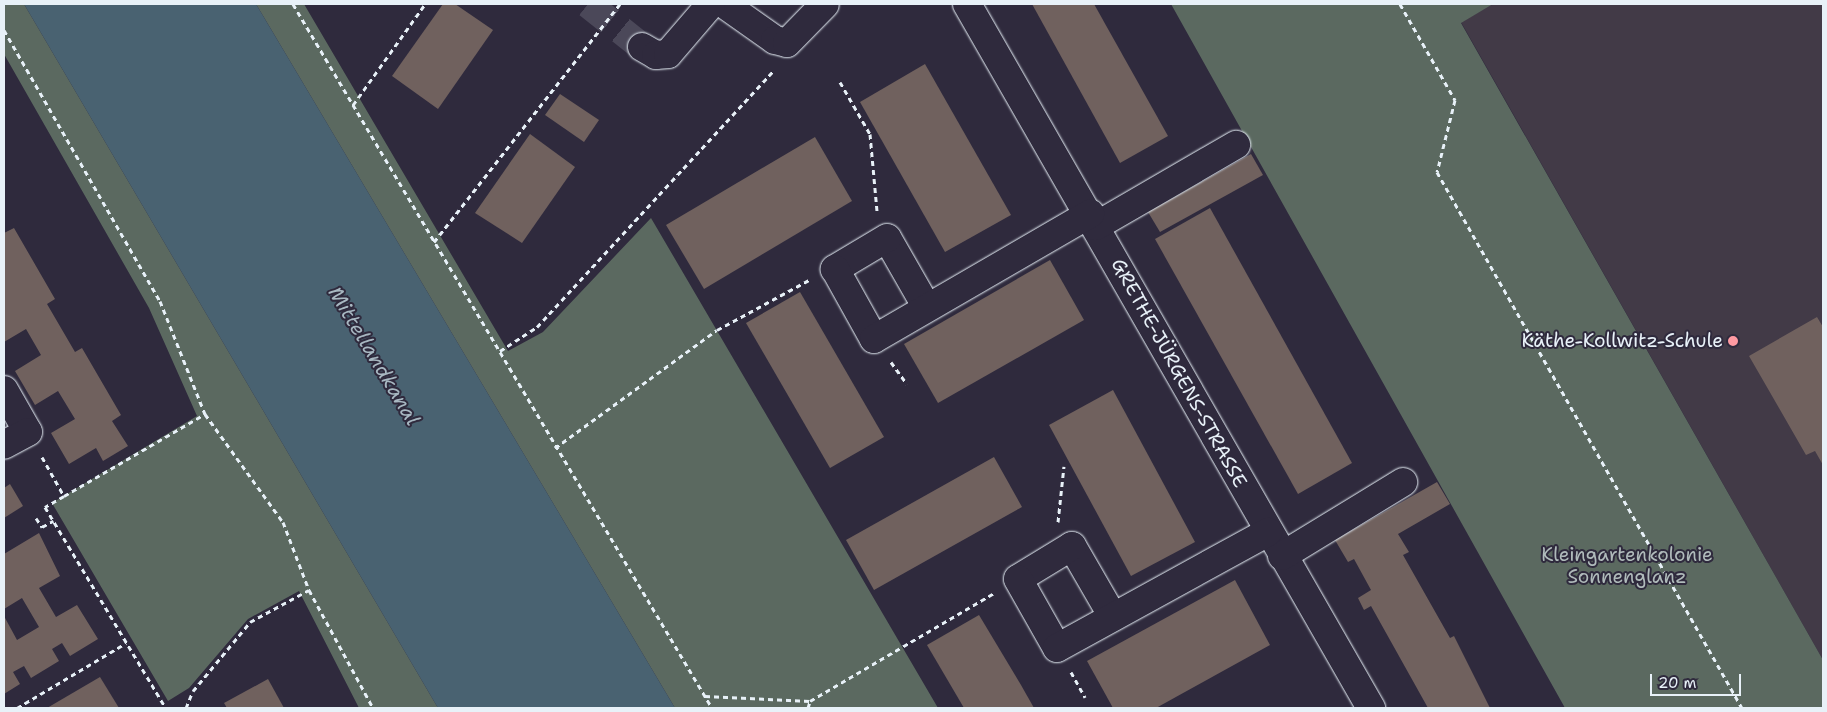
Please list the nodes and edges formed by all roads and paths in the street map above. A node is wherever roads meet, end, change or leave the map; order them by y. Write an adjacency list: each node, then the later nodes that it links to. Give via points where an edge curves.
1 (293, 4): 13 (path)
2 (425, 4): 13 (path)
3 (620, 4): 17 (path)
4 (711, 4): 11 (street, via 668,54 656,55)
5 (724, 4): 10 (street, via 775,40)
6 (825, 4): 10 (street)
7 (967, 4): 15 (street, GRETHE-JÜRGENS-STRASSE)
8 (1400, 4): 47 (path, via 1455,100 1437,172)
9 (4, 30): 22 (path, via 160,301)
10 (787, 43): 20 (path, via 781,62 537,327)
11 (642, 47)
12 (840, 82): 16 (path, via 870,134 875,206)
13 (353, 104): 17 (path)
14 (1236, 145): 15 (street)
15 (1093, 220): 19 (street); 31 (street, GRETHE-JÜRGENS-STRASSE)
16 (887, 238): 18 (street); 19 (street)
17 (434, 242): 20 (path)
18 (835, 269): 19 (street, via 874,339); 25 (path, via 717,330)
19 (926, 306)
20 (500, 351): 25 (path)
21 (4, 390): 23 (street)
22 (205, 414): 28 (path); 35 (path, via 283,522)
23 (28, 432): 24 (street); 28 (path)
24 (4, 445)
25 (555, 448): 38 (path)
26 (1064, 466): 32 (path, via 1055,517)
27 (1403, 482): 33 (street)
28 (64, 496): 30 (path, via 45,507)
29 (36, 518): 30 (path, via 42,527)
30 (53, 521): 37 (path)
31 (1268, 532): 33 (street, GRETHE-JÜRGENS-STRASSE); 36 (street)
32 (1072, 546): 34 (street); 36 (street)
33 (1282, 556): 46 (street, GRETHE-JÜRGENS-STRASSE)
34 (1018, 579): 36 (street, via 1057,648); 39 (path)
35 (309, 590): 42 (path, via 250,622 193,691); 43 (path)
36 (1113, 617)
37 (126, 643): 40 (path); 41 (path)
38 (705, 696): 39 (path); 44 (path)
39 (810, 701): 45 (path)
40 (18, 708)
41 (166, 708)
42 (186, 708)
43 (373, 708)
44 (712, 708)
45 (808, 708)
46 (1371, 708)
47 (1742, 708)

